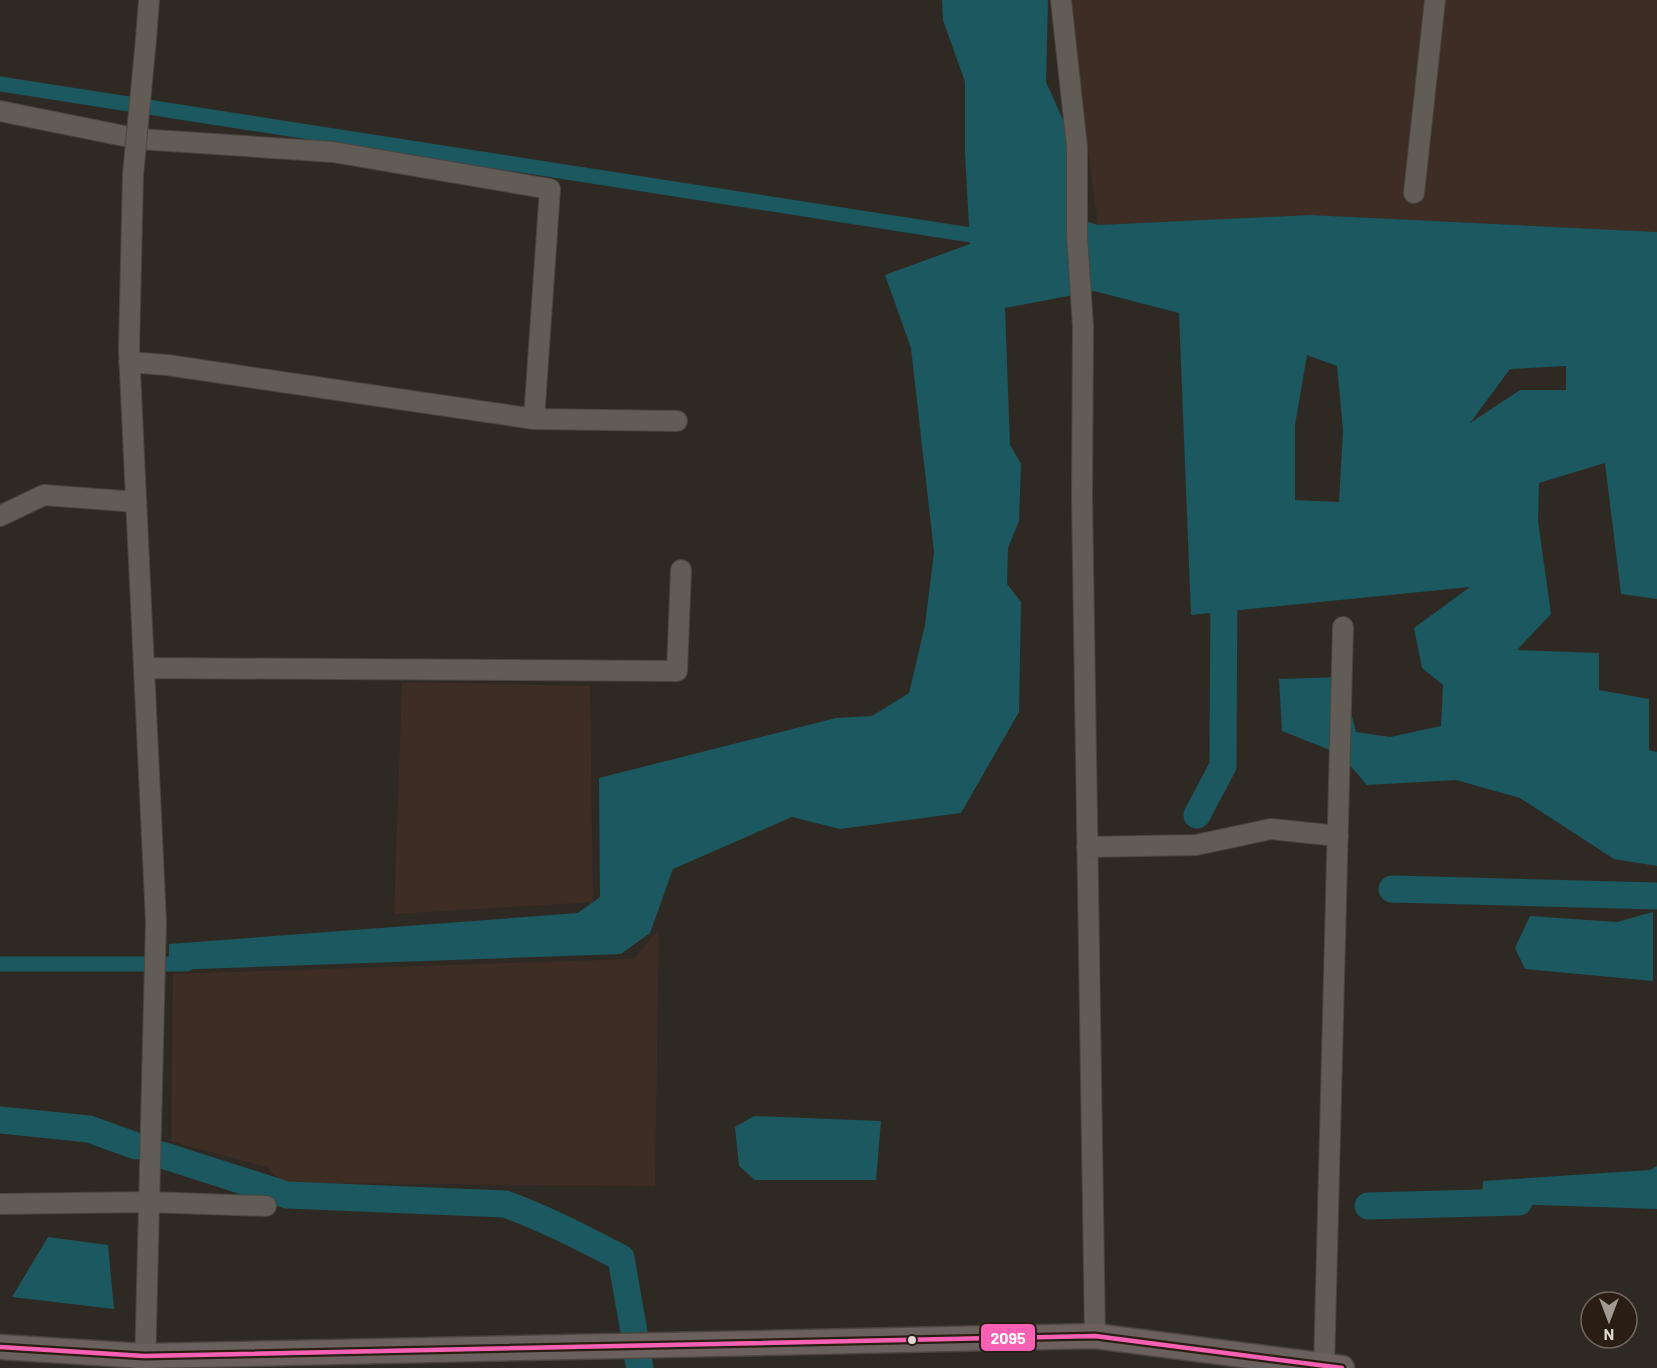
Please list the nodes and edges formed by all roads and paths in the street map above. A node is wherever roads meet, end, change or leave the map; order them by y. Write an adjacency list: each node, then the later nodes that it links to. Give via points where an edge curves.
1 (149, 0): 6 (street, bridge, via 133,175)
2 (1061, 0): 15 (street, via 1077,147 1077,237 1083,326)
3 (1435, 0): 5 (street)
4 (0, 111): 7 (street, via 139,139 333,152 550,189)
5 (1414, 193)
6 (129, 362): 7 (street); 9 (street)
7 (534, 419): 8 (street)
8 (677, 421)
9 (136, 502): 10 (street, via 44,495); 13 (street)
10 (0, 516)
11 (681, 570): 13 (street, via 677,671)
12 (1343, 627): 14 (street)
13 (144, 668): 16 (street, via 156,922)
14 (1338, 836): 15 (street, via 1271,829 1196,845); 22 (street)
15 (1087, 847): 19 (street)
16 (148, 1202): 17 (street); 18 (street); 21 (street)
17 (0, 1204)
18 (266, 1206)
19 (1095, 1336): 21 (main road); 22 (main road)
20 (0, 1347): 21 (main road)
21 (144, 1362)
22 (1330, 1367)

